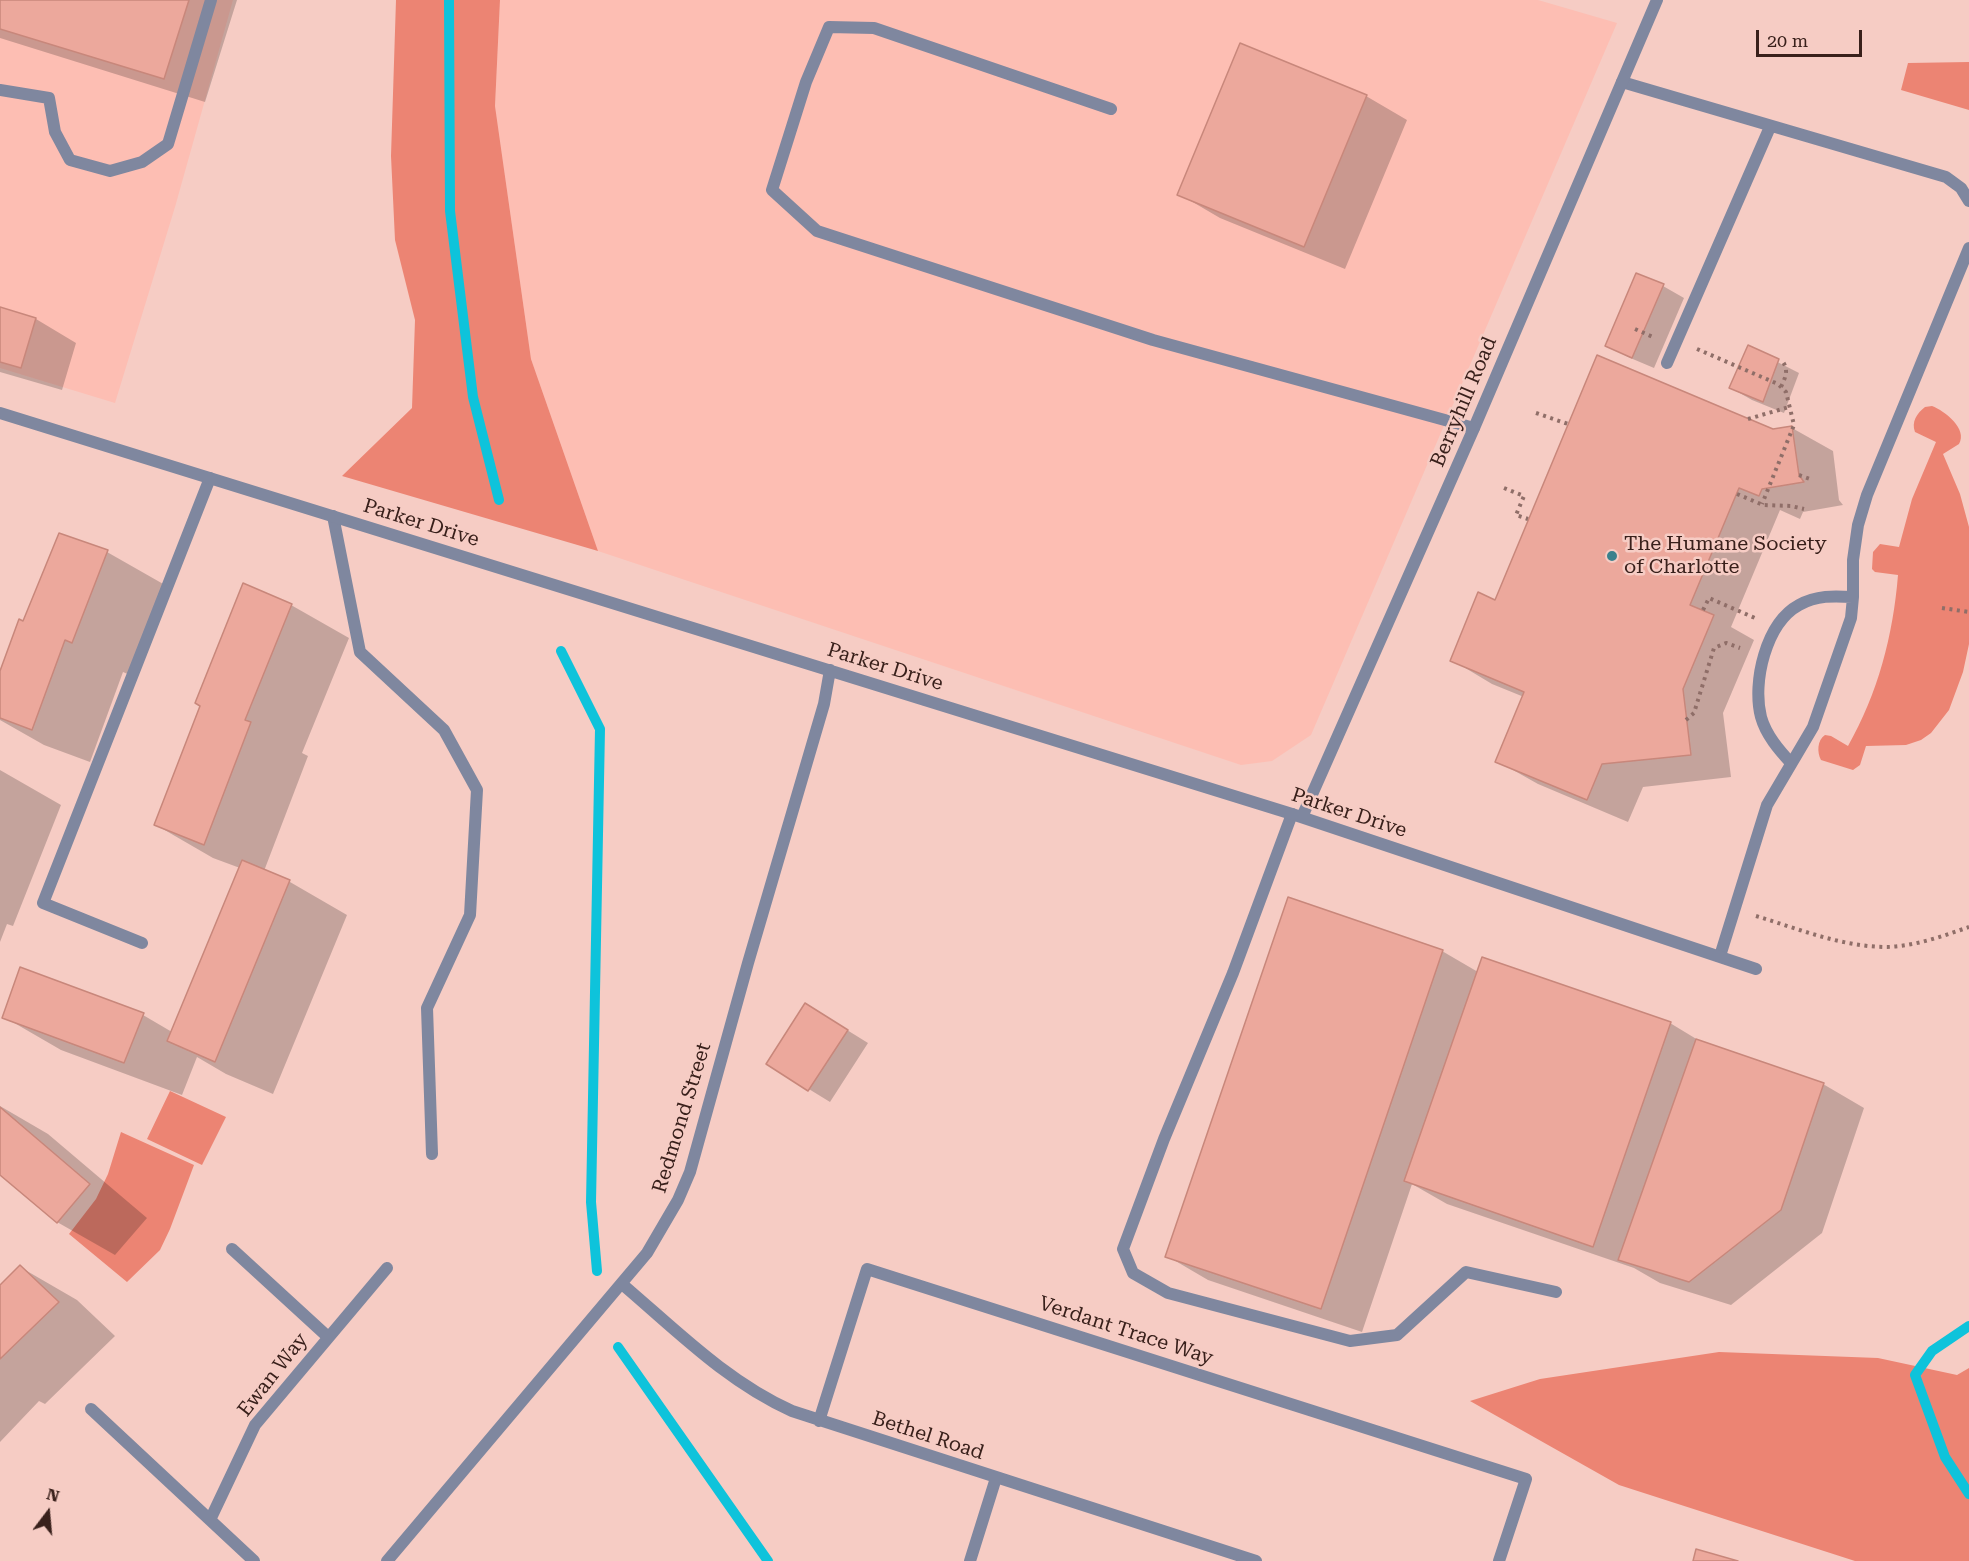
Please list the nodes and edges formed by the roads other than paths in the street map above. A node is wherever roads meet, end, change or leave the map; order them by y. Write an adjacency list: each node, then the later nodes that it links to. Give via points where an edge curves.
1 (211, 0): 4 (street, via 168,144 142,162 110,171 70,160 55,132 49,98)
2 (1657, 0): 3 (street, Berryhill Road)
3 (1622, 82): 6 (street); 11 (street, Berryhill Road)
4 (0, 90)
5 (1111, 109): 11 (street, via 874,28 829,27 806,82 772,190 818,231 1154,340)
6 (1770, 127): 7 (street, via 1946,177 1961,188); 9 (street)
7 (1969, 201)
8 (1969, 248): 14 (street, via 1858,525)
9 (1667, 363)
10 (0, 413): 12 (street, Parker Drive)
11 (1474, 428): 17 (street, Berryhill Road)
12 (210, 478): 13 (street, Parker Drive); 18 (street, via 43,903)
13 (333, 516): 15 (street, Parker Drive); 21 (street, via 360,652 444,730 477,790 470,915 427,1008)
14 (1854, 597): 16 (street, via 1851,618 1813,727); 16 (street, via 1824,596 1798,605 1782,620 1768,644 1758,690 1761,717 1776,746)
15 (830, 670): 17 (street, Parker Drive); 24 (street, Redmond Street, via 824,704 690,1172 663,1228)
16 (1791, 763): 19 (street, via 1767,805)
17 (1297, 816): 19 (street, Parker Drive); 25 (street, Berryhill Road, via 1164,1139 1123,1250 1133,1273 1168,1293 1350,1341 1397,1335 1466,1272)
18 (141, 943)
19 (1720, 956): 20 (street, Parker Drive)
20 (1756, 969)
21 (432, 1154)
22 (232, 1250): 26 (street)
23 (387, 1268): 26 (street, Ewan Way)
24 (622, 1284): 28 (street, Bethel Road, via 733,1378 766,1400); 32 (street, Redmond Street)
25 (1556, 1292)
26 (328, 1337): 30 (street, Ewan Way, via 255,1425)
27 (92, 1409): 30 (street)
28 (819, 1422): 29 (street, Bethel Road); 35 (street, Verdant Trace Way, via 867,1269 1526,1479)
29 (996, 1478): 33 (street); 34 (street, Bethel Road)
30 (210, 1520): 31 (street)
31 (255, 1561)
32 (387, 1561)
33 (970, 1561)
34 (1256, 1561)
35 (1499, 1561)

